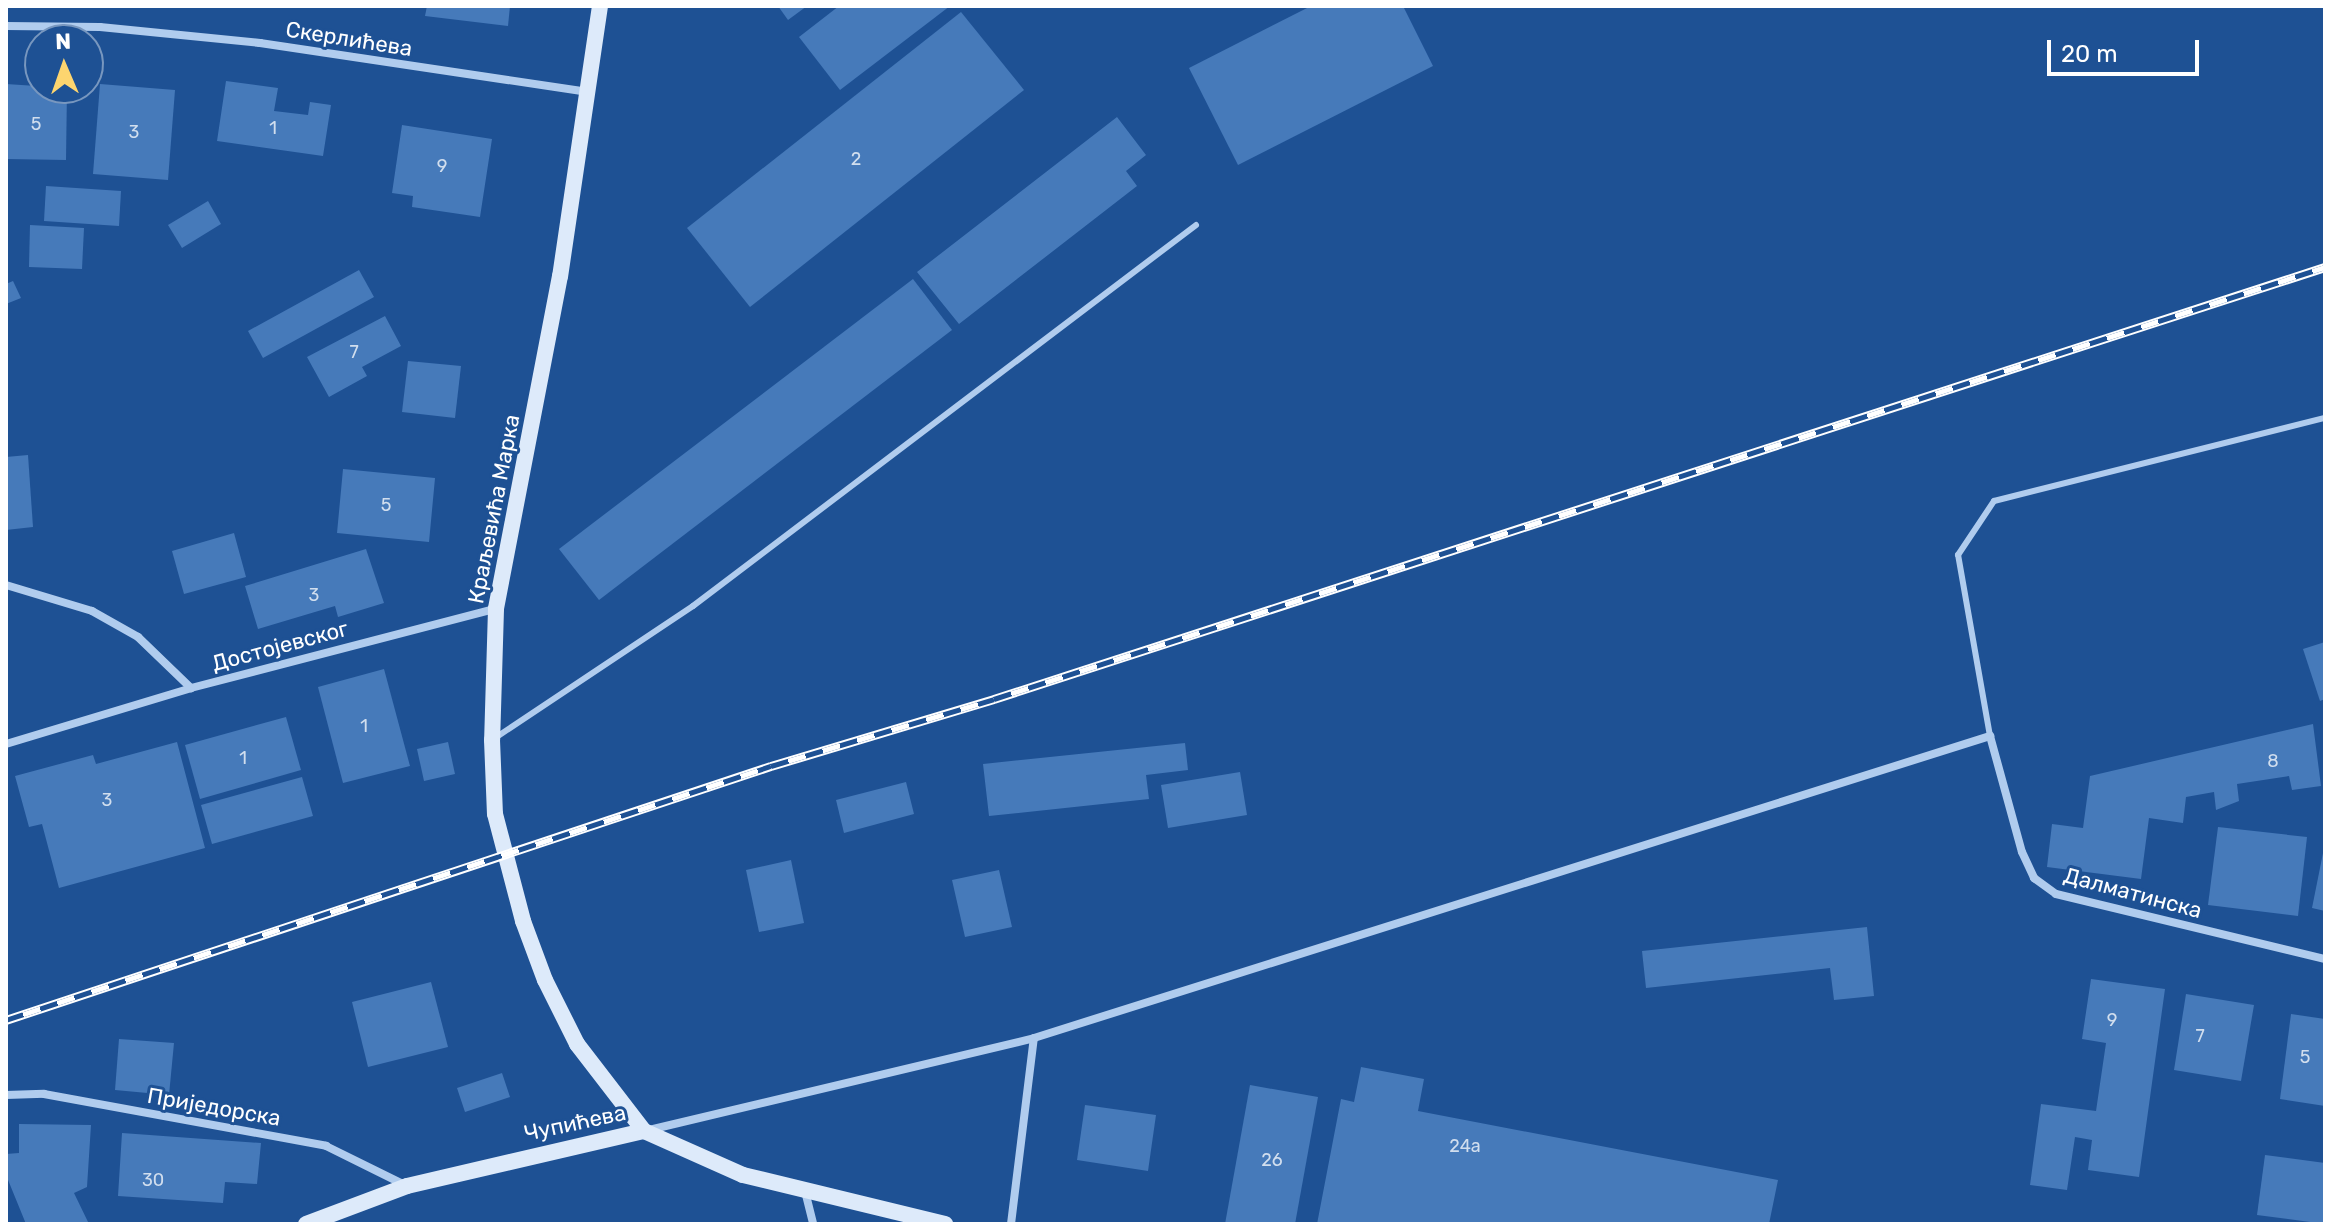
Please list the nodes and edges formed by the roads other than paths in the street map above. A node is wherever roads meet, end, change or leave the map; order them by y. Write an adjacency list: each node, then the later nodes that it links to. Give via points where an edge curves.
1 (600, 6): 3 (street, Краљевића Марка)
2 (6, 26): 3 (street, Скерлићева, via 100,27 260,43)
3 (589, 92): 7 (street, Краљевића Марка, via 547,353)
4 (1196, 225): 10 (lane, via 693,606)
5 (2325, 418): 9 (lane, via 1994,501 1958,555)
6 (6, 585): 8 (street, Достојевског, via 92,611 138,637)
7 (496, 609): 8 (street, Достојевског); 10 (street, Краљевића Марка)
8 (191, 688): 11 (street)
9 (1990, 736): 12 (street, Далматинска, via 2022,852 2034,878 2056,894); 13 (street)
10 (492, 740): 15 (street, Краљевића Марка, via 495,814 523,921 545,980 577,1044)
11 (6, 744)
12 (2325, 959)
13 (1034, 1038): 15 (street); 21 (street)
14 (6, 1095): 16 (street, Приједорска, via 44,1094 326,1146)
15 (644, 1131): 16 (street, Чупићева); 17 (street, Чупићева, via 699,1160)
16 (407, 1186): 18 (street, Чупићева)
17 (805, 1191): 19 (street); 20 (street, Чупићева)
18 (306, 1224)
19 (813, 1224)
20 (945, 1224)
21 (1011, 1224)

